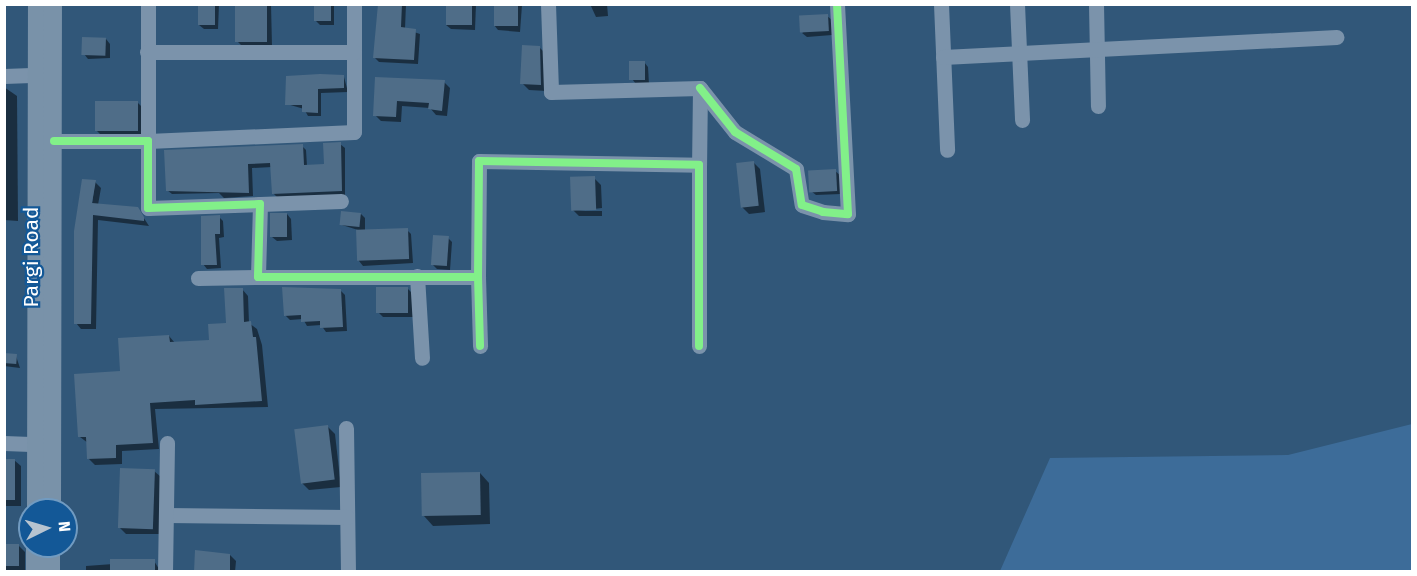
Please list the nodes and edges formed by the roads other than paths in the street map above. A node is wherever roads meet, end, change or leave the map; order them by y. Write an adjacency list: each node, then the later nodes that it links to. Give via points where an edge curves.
1 (37, 4): 16 (main road, Pargi Road)
2 (53, 4): 21 (main road, Pargi Road)
3 (148, 4): 12 (street)
4 (354, 4): 13 (street)
5 (549, 4): 18 (street, via 551,92)
6 (837, 4): 18 (street, via 848,214 802,205 796,169 735,132)
7 (941, 4): 15 (street)
8 (1017, 4): 14 (street)
9 (1096, 4): 11 (street)
10 (1336, 37): 11 (street)
11 (1098, 49): 14 (street); 19 (street)
12 (147, 52): 13 (street); 22 (street)
13 (354, 52): 22 (street, via 354,132)
14 (1019, 53): 15 (street); 20 (street)
15 (944, 57): 23 (street)
16 (38, 75): 17 (street); 37 (main road, Pargi Road)
17 (4, 76)
18 (700, 88): 24 (street)
19 (1098, 106)
20 (1022, 120)
21 (54, 141): 22 (street); 39 (main road, Pargi Road)
22 (148, 141): 26 (street, via 148,208)
23 (947, 150)
24 (699, 165): 29 (street, via 479,161); 32 (street)
25 (341, 201): 26 (street)
26 (260, 204): 28 (street)
27 (417, 276): 28 (street); 29 (street); 33 (street)
28 (258, 277): 30 (street)
29 (478, 277): 31 (street)
30 (198, 278)
31 (480, 346)
32 (699, 346)
33 (422, 358)
34 (346, 428): 41 (street)
35 (167, 443): 40 (street)
36 (4, 444): 37 (street)
37 (37, 444): 38 (main road, Pargi Road)
38 (36, 498)
39 (52, 498)
40 (166, 515): 41 (street); 42 (street)
41 (347, 517): 43 (street)
42 (165, 572)
43 (348, 572)

